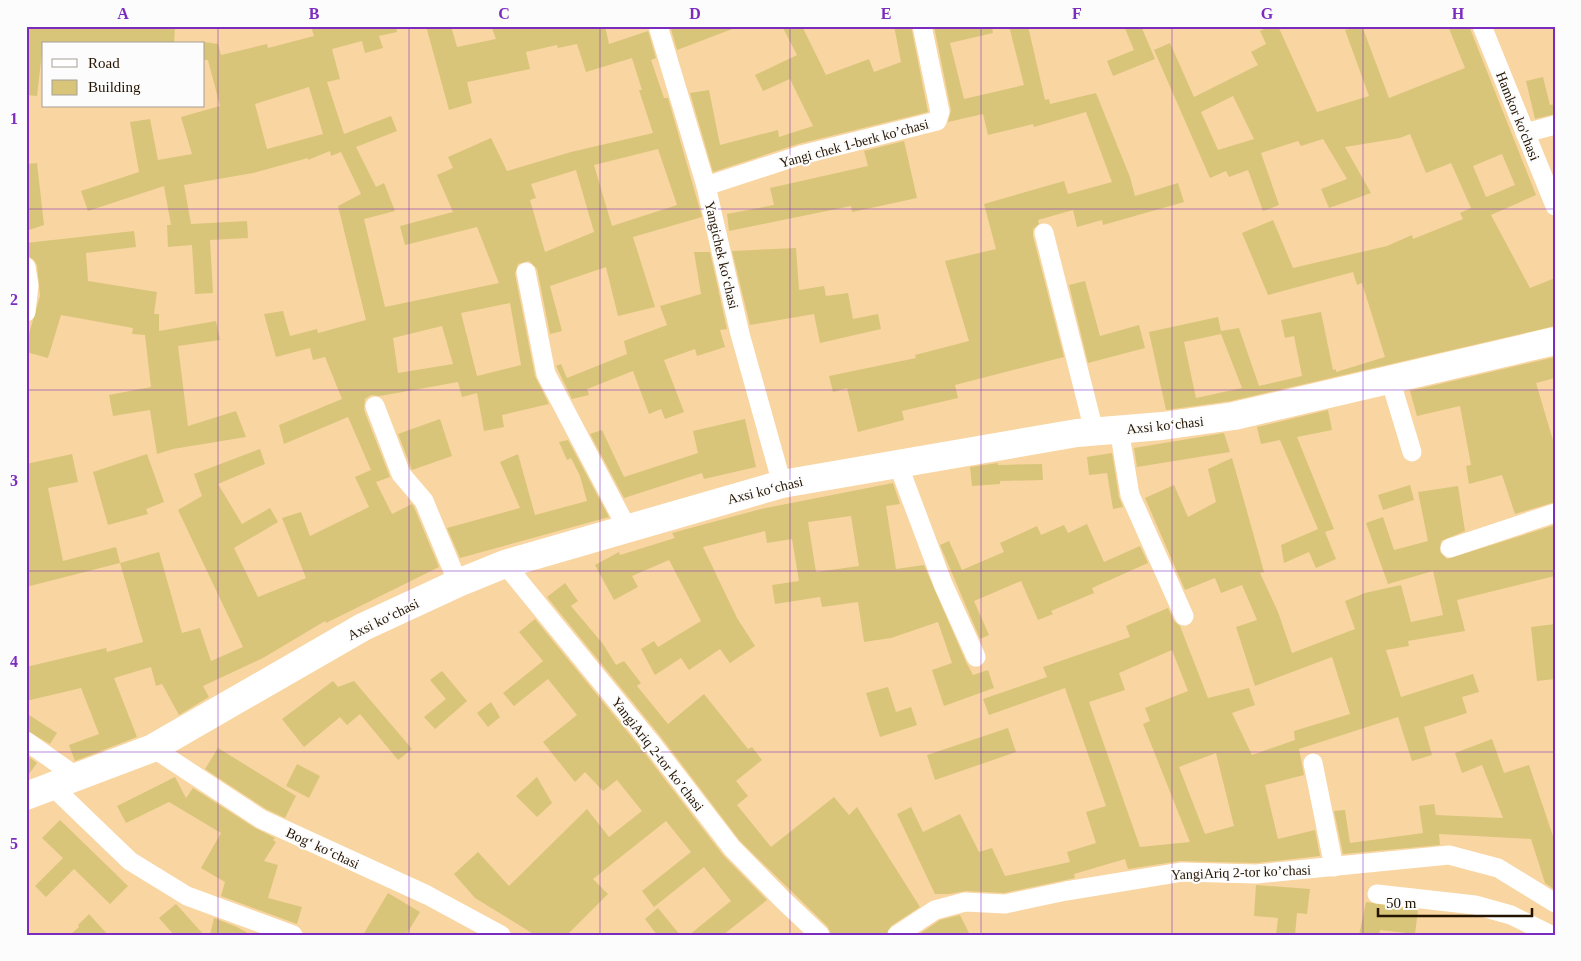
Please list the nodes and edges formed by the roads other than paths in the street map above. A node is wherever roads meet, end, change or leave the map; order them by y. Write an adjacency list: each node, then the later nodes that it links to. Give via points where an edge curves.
1 (658, 26): 6 (street, Yangichek koʻchasi)
2 (922, 26): 6 (street, Yangi chek 1-berk koʼchasi, via 940,112 937,121 801,155)
3 (1482, 26): 5 (street, Hamkor ko'chasi)
4 (1555, 125): 5 (street)
5 (1525, 133): 7 (street, Hamkor ko'chasi)
6 (706, 186): 18 (street, Yangichek koʻchasi, via 740,334)
7 (1555, 206)
8 (1044, 233): 15 (street)
9 (526, 272): 20 (street, via 546,374)
10 (27, 279): 11 (street)
11 (26, 312)
12 (1555, 341): 13 (street, Axsi koʻchasi)
13 (1390, 379): 15 (street, Axsi koʻchasi, via 1234,416); 16 (street)
14 (375, 406): 23 (street, via 401,474 424,501)
15 (1106, 430): 17 (street, Axsi koʻchasi); 24 (street, via 1130,495)
16 (1412, 452)
17 (898, 464): 18 (street, Axsi koʻchasi); 25 (street, via 943,584)
18 (782, 484): 20 (street, Axsi koʻchasi)
19 (1555, 513): 21 (street)
20 (627, 528): 22 (street, Axsi koʻchasi)
21 (1450, 548)
22 (505, 564): 23 (street, Axsi koʻchasi); 36 (street, YangiАriq 2-tor koʼchasi, via 732,848)
23 (458, 583): 27 (street, Axsi koʻchasi, via 363,627)
24 (1184, 616)
25 (976, 657)
26 (26, 741): 29 (street)
27 (153, 748): 29 (street, Axsi koʻchasi); 35 (street, Bogʻ koʻchasi, via 261,819 427,895)
28 (1313, 763): 31 (street)
29 (64, 782): 30 (street, Axsi koʻchasi); 34 (street, via 130,861 187,896)
30 (26, 796)
31 (1334, 867): 33 (street, YangiАriq 2-tor koʼchasi, via 1449,855 1498,868); 37 (street, YangiАriq 2-tor koʼchasi, via 1256,874 1182,872 1004,904 964,902 935,910)
32 (1377, 894): 38 (street, via 1475,905 1511,915)
33 (1555, 903)
34 (293, 935)
35 (501, 935)
36 (820, 935)
37 (897, 935)
38 (1551, 935)

